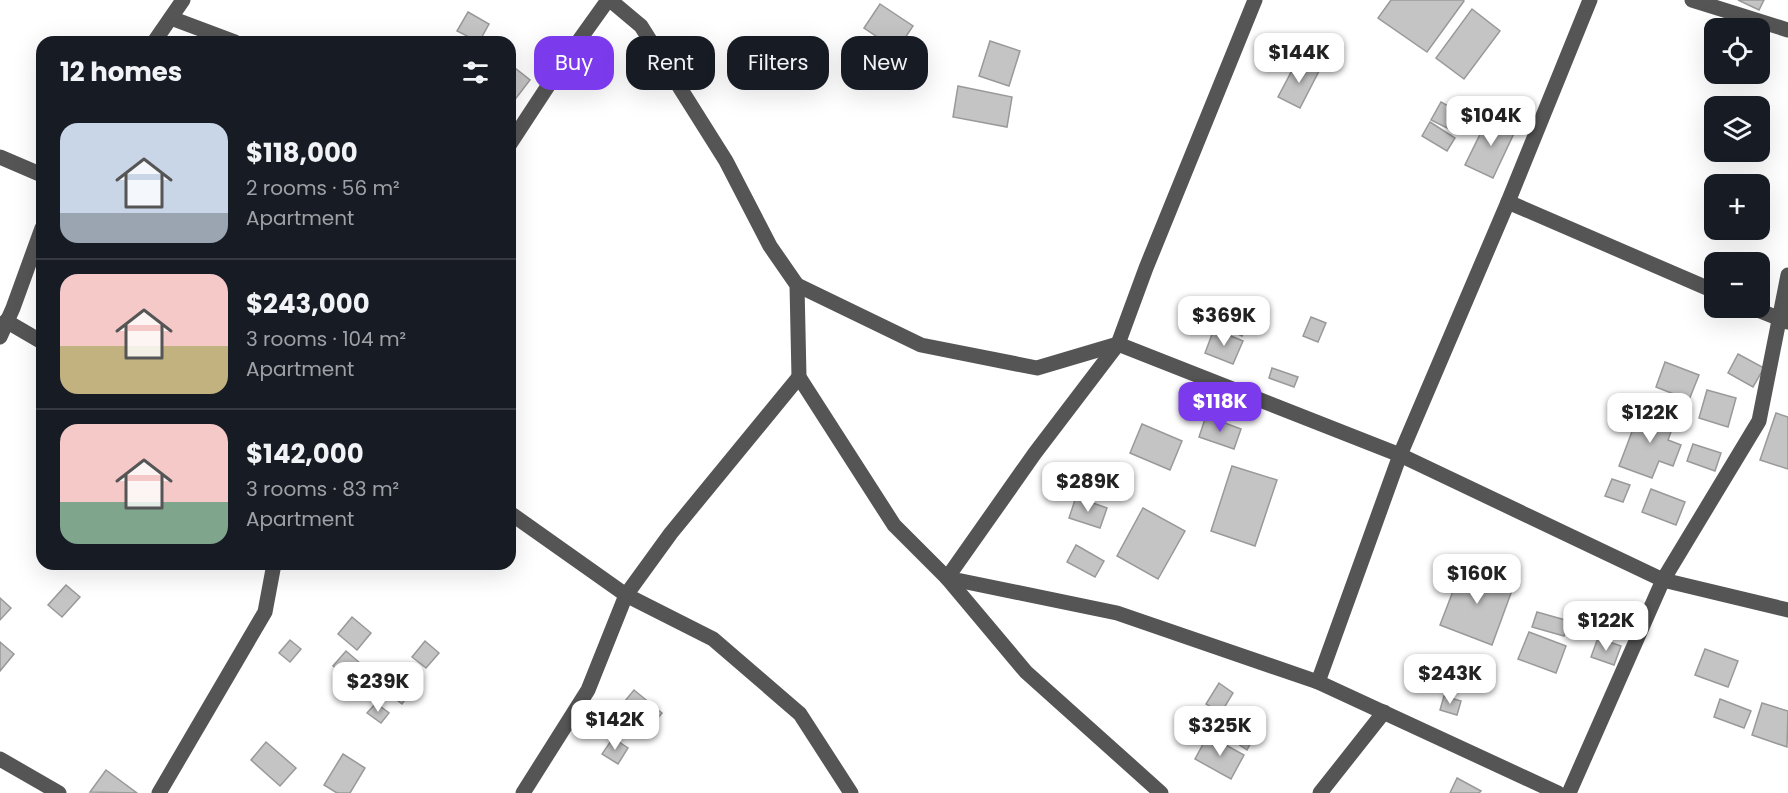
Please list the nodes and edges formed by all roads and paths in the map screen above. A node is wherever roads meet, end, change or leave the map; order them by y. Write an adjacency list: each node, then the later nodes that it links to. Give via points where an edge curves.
1 (183, 0): 6 (street)
2 (609, 0): 10 (street); 16 (street, via 641,26 726,161 770,246)
3 (1255, 0): 23 (street)
4 (1590, 0): 13 (street)
5 (1692, 0): 7 (street)
6 (171, 18): 8 (street); 9 (street)
7 (1788, 30)
8 (158, 36)
9 (219, 36)
10 (516, 135)
11 (0, 157): 12 (street)
12 (36, 172)
13 (1508, 202): 17 (street); 25 (street)
14 (36, 245): 19 (street)
15 (1788, 275): 20 (street)
16 (797, 285): 23 (street, via 921,345 1037,368); 24 (street)
17 (1704, 287)
18 (1770, 315): 20 (street)
19 (6, 321): 21 (street); 22 (street)
20 (1784, 321): 29 (street, via 1759,421)
21 (0, 337)
22 (36, 338)
23 (1118, 345): 25 (street); 28 (street, via 1035,453)
24 (800, 377): 28 (street, via 894,525); 30 (street, via 671,533)
25 (1401, 455): 29 (street); 32 (street)
26 (516, 517): 30 (street)
27 (273, 570): 36 (street, via 265,612)
28 (947, 578): 32 (street, via 1117,613); 39 (street, via 1026,672)
29 (1663, 580): 31 (street); 42 (street)
30 (626, 595): 37 (street, via 588,690); 38 (street, via 713,639 800,714)
31 (1788, 610)
32 (1318, 682): 33 (street)
33 (1384, 712): 40 (street); 41 (street)
34 (0, 759): 35 (street)
35 (59, 793)
36 (159, 793)
37 (523, 793)
38 (851, 793)
39 (1161, 793)
40 (1320, 793)
41 (1558, 793)
42 (1569, 793)

